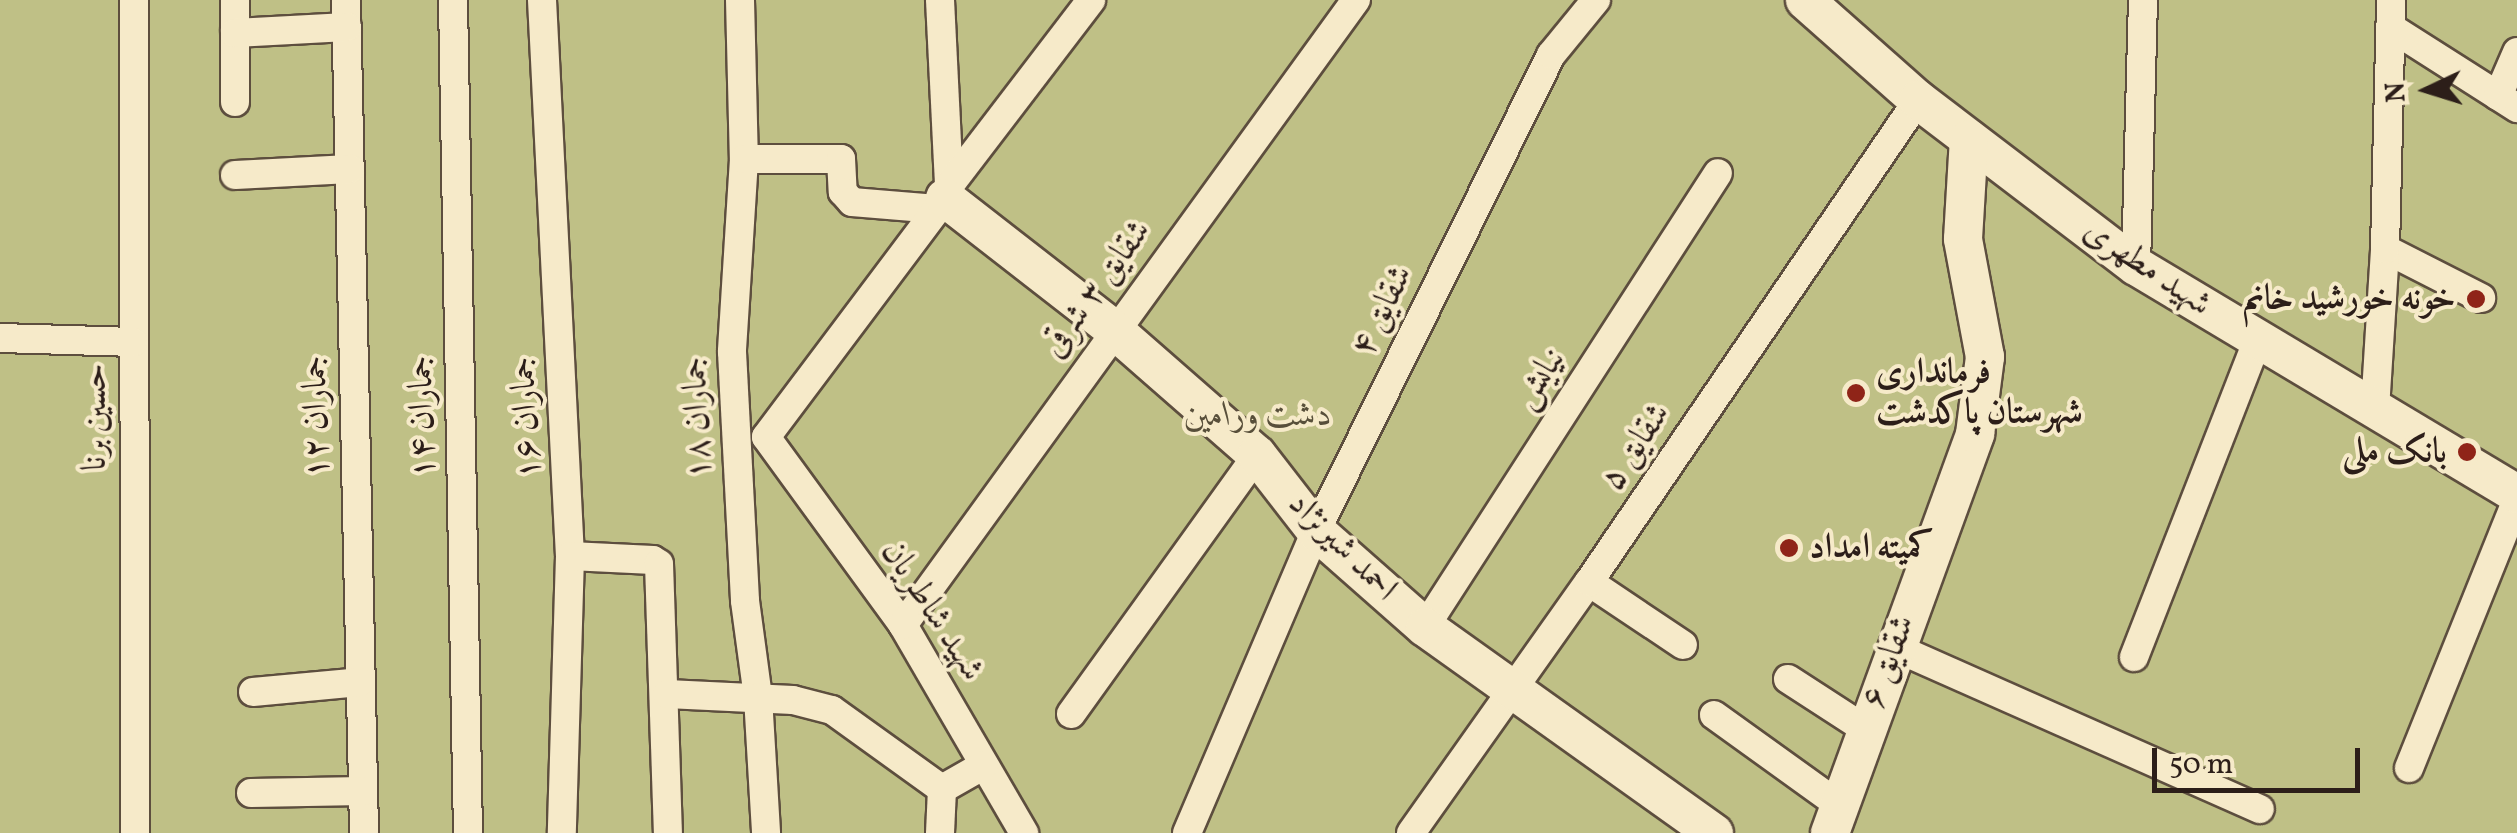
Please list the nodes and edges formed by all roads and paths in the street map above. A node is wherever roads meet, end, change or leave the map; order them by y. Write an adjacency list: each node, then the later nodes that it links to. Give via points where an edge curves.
1 (134, 0): 31 (street, حسین برنا)
2 (235, 0): 14 (street)
3 (454, 0): 64 (street, جماران ۱۴)
4 (542, 0): 38 (street, جماران ۱۶)
5 (740, 0): 20 (street, جماران ۱۸)
6 (940, 0): 24 (street)
7 (1092, 0): 24 (street)
8 (1356, 0): 28 (street, شقایق ۳ شرقی)
9 (1596, 0): 37 (street, شقایق ۴, via 1551,54)
10 (2143, 0): 26 (street)
11 (1819, 6): 16 (main road, شهید مطهری)
12 (346, 13): 14 (street); 21 (street, جماران ۱۲)
13 (2390, 13): 18 (street); 25 (street)
14 (235, 33): 17 (street)
15 (2517, 52): 18 (street)
16 (1918, 100): 19 (main road, شهید مطهری); 39 (street, شقایق ۵)
17 (236, 102)
18 (2507, 102)
19 (1968, 139): 26 (main road, شهید مطهری); 43 (main road, شقایق ۶, via 1963,239 1985,357 1974,434)
20 (744, 159): 24 (street, via 841,159 843,192 852,202); 34 (street, جماران ۱۸, via 732,352)
21 (350, 169): 23 (street); 46 (street, جماران ۱۲)
22 (1718, 173): 41 (street, نیایش)
23 (235, 175)
24 (943, 198): 28 (main road, احمد شیرنژاد); 33 (street)
25 (2385, 249): 27 (street); 32 (street)
26 (2136, 266): 30 (main road, شهید مطهری)
27 (2481, 298)
28 (1113, 329): 35 (main road, احمد شیرنژاد); 40 (street, شقایق ۳ شرقی)
29 (0, 338): 31 (street)
30 (2258, 339): 32 (main road, شهید مطهری); 44 (street)
31 (133, 342): 62 (street, حسین برنا)
32 (2375, 408): 36 (main road, شهید مطهری)
33 (766, 437): 34 (street); 40 (street, شهید شاطریان)
34 (736, 440): 50 (street, جماران ۱۸)
35 (1257, 456): 37 (main road, احمد شیرنژاد); 51 (street)
36 (2517, 497): 55 (street)
37 (1316, 531): 41 (main road, احمد شیرنژاد); 70 (street, شقایق ۴)
38 (570, 556): 49 (street, via 659,564); 65 (street, جماران ۱۶)
39 (1590, 582): 42 (street); 47 (street, شقایق ۵)
40 (902, 626): 54 (street, شهید شاطریان)
41 (1425, 627): 47 (main road, احمد شیرنژاد)
42 (1682, 645)
43 (1894, 647): 53 (main road, شقایق ۶); 59 (street)
44 (2134, 657)
45 (1788, 680): 53 (street)
46 (360, 682): 48 (street); 57 (street, جماران ۱۲)
47 (1511, 687): 61 (street, شقایق ۵); 71 (main road, احمد شیرنژاد)
48 (253, 692)
49 (667, 694): 50 (street); 66 (street)
50 (758, 697): 56 (street, via 832,710); 67 (street, جماران ۱۸)
51 (1071, 714)
52 (1714, 715): 60 (street)
53 (1864, 729): 60 (main road, شقایق ۶)
54 (984, 765): 56 (street); 69 (street, شهید شاطریان)
55 (2410, 768)
56 (942, 789): 68 (street)
57 (363, 791): 58 (street); 63 (street, جماران ۱۲)
58 (251, 793)
59 (2260, 808)
60 (1834, 818)
61 (1418, 831)
62 (135, 833)
63 (364, 833)
64 (468, 833)
65 (562, 833)
66 (668, 833)
67 (766, 833)
68 (940, 833)
69 (1024, 833)
70 (1187, 833)
71 (1714, 833)

